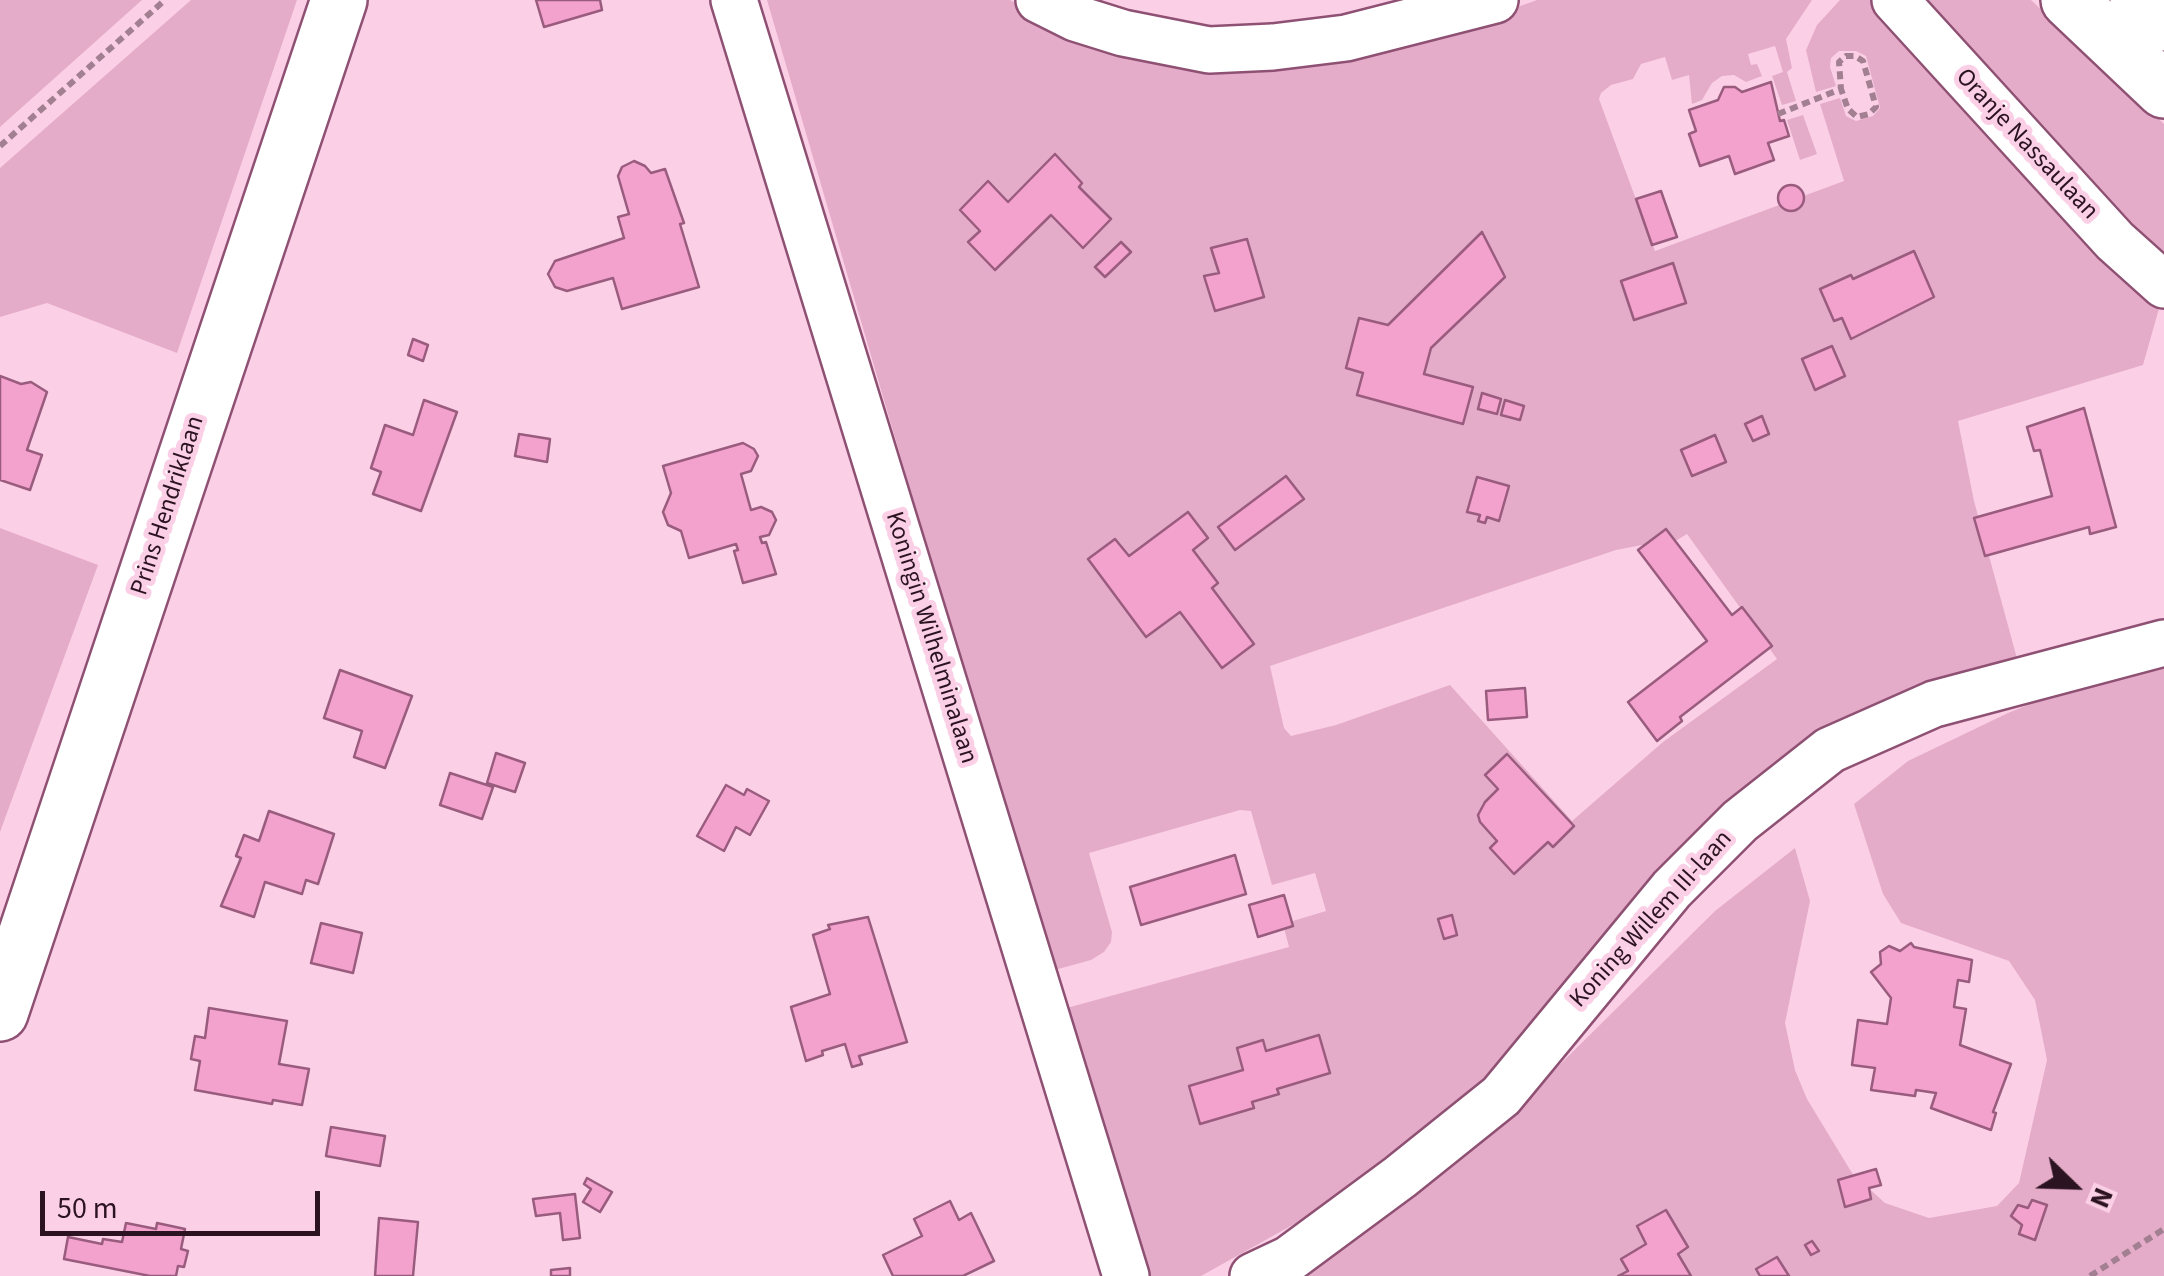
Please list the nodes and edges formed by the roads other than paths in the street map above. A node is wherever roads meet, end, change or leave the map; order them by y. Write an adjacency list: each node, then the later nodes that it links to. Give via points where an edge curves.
1 (338, 0): 12 (main road, Prins Hendriklaan)
2 (734, 0): 13 (street, Koningin Wilhelminalaan)
3 (1039, 0): 4 (street, via 1124,34 1209,50 1346,38)
4 (1495, 0)
5 (1895, 0): 10 (street, Oranje Nassaulaan, via 2115,241)
6 (2068, 0): 9 (main road)
7 (2133, 0): 8 (street)
8 (2164, 28)
9 (2164, 90)
10 (2164, 285)
11 (2164, 644): 14 (street, Koning Willem III-laan, via 1934,704 1830,750 1740,821 1672,889 1501,1096 1290,1258)
12 (0, 1013)
13 (1126, 1276)
14 (1253, 1276)

